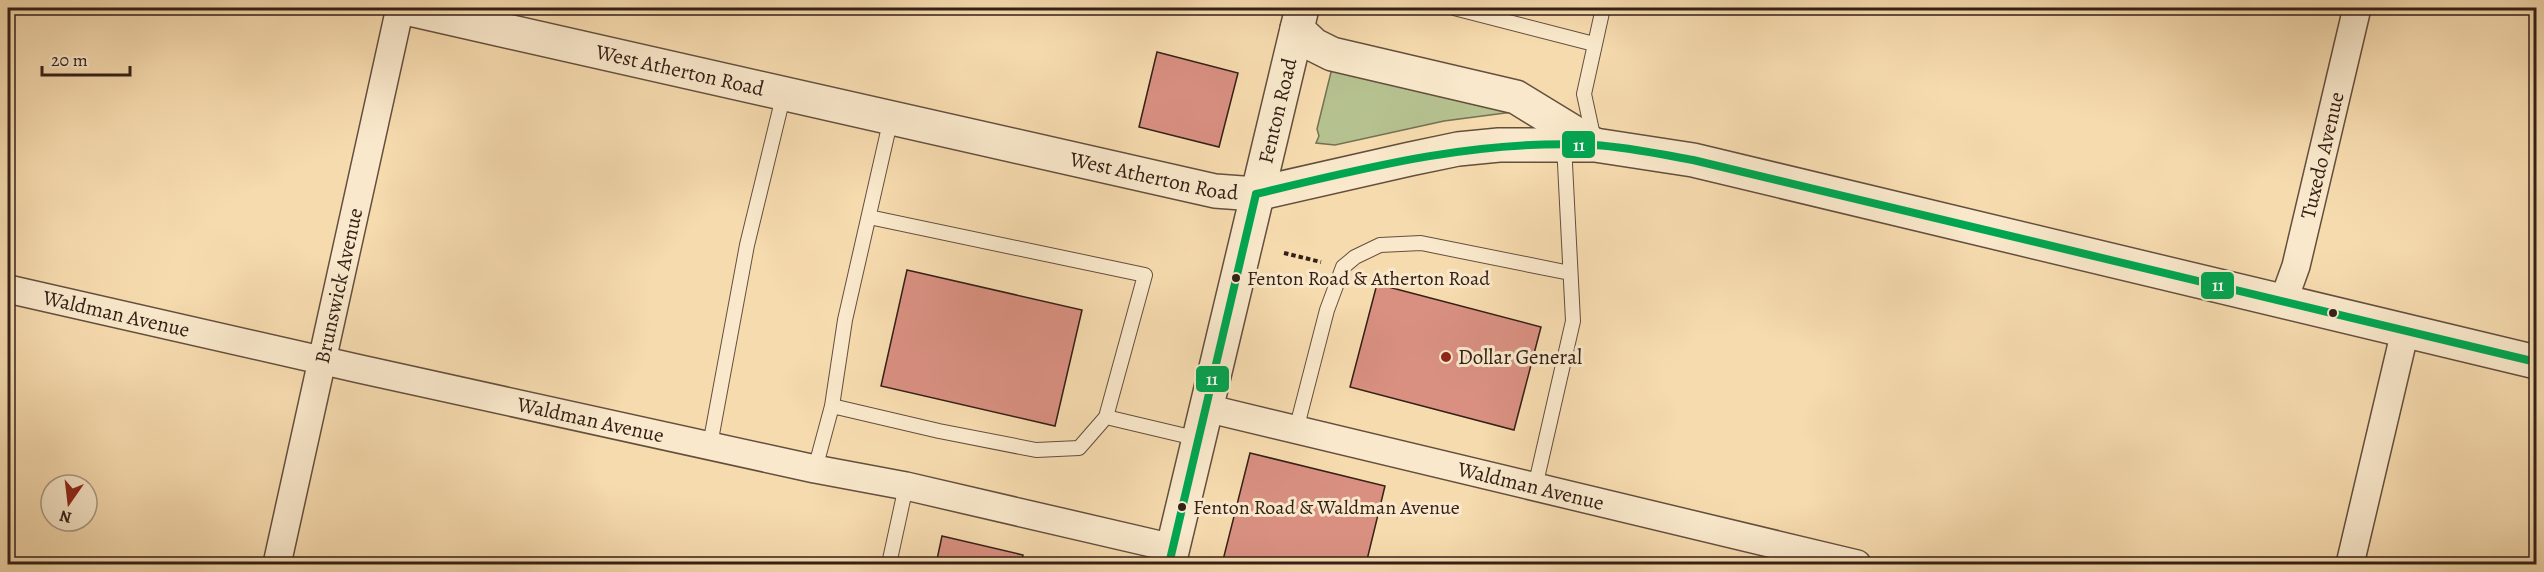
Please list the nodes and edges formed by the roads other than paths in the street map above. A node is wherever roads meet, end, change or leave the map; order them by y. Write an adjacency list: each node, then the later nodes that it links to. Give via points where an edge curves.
1 (400, 8): 17 (street, Brunswick Avenue)
2 (405, 8): 8 (street, West Atherton Road)
3 (1454, 8): 7 (lane)
4 (1603, 8): 7 (lane)
5 (2357, 8): 15 (street, Tuxedo Avenue, via 2296,266)
6 (1299, 18): 10 (street, via 1314,45 1332,54 1516,97); 11 (street, Fenton Road)
7 (1594, 44): 10 (lane)
8 (784, 93): 9 (street, West Atherton Road); 23 (lane, via 747,245)
9 (891, 118): 11 (street, West Atherton Road, via 1215,191); 12 (lane)
10 (1580, 144): 11 (street, West Atherton Road, via 1458,149); 13 (lane); 15 (street, West Atherton Road, via 1693,160)
11 (1256, 194): 21 (street, Fenton Road)
12 (869, 217): 19 (lane, via 845,320); 20 (lane, via 1145,275)
13 (1570, 273): 22 (lane, via 1421,243 1380,245 1355,257 1343,267 1327,310); 26 (lane, via 1573,321)
14 (8, 289): 17 (street, Waldman Avenue)
15 (2283, 302): 16 (street, West Atherton Road)
16 (2405, 330): 18 (street, West Atherton Road); 31 (street)
17 (323, 361): 23 (street, Waldman Avenue); 28 (street, Brunswick Avenue)
18 (2536, 362)
19 (832, 406): 20 (lane, via 1036,450 1079,448); 24 (lane)
20 (1106, 417): 21 (lane)
21 (1203, 423): 22 (street, Waldman Avenue); 27 (street, Fenton Road)
22 (1296, 430): 26 (street, Waldman Avenue)
23 (710, 445): 24 (street, Waldman Avenue)
24 (815, 469): 25 (street, Waldman Avenue)
25 (906, 486): 27 (street, Waldman Avenue); 29 (lane)
26 (1535, 487): 30 (street, Waldman Avenue)
27 (1171, 556)
28 (277, 564)
29 (889, 564)
30 (1857, 564)
31 (2350, 564)

